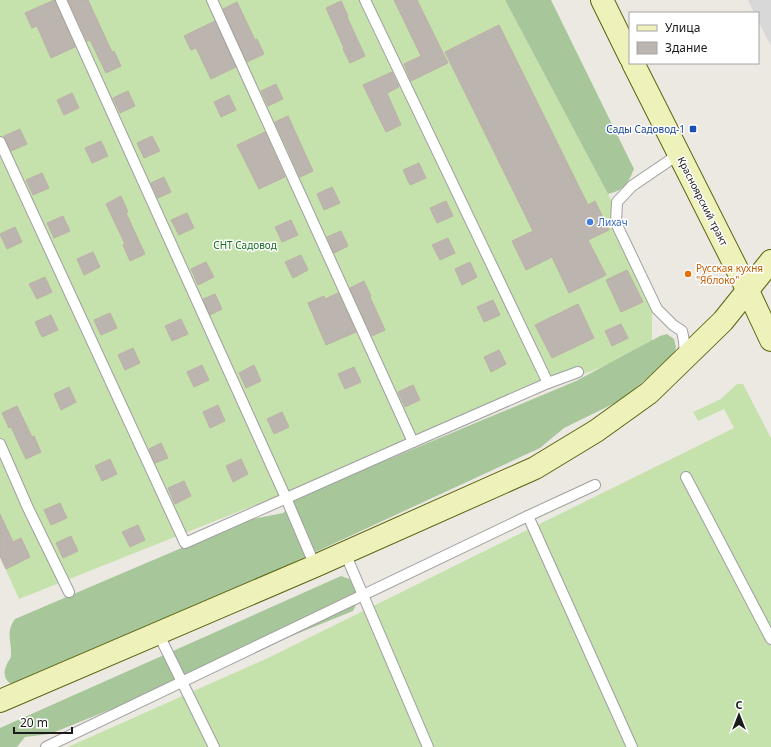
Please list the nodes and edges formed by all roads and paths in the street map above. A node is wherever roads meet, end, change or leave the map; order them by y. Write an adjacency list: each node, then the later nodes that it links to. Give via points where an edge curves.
1 (61, 0): 19 (lane)
2 (212, 0): 15 (lane)
3 (365, 0): 14 (lane)
4 (602, 0): 5 (street)
5 (629, 55)
6 (634, 64): 8 (street, Красноярский тракт)
7 (0, 142): 19 (lane, via 185,542)
8 (679, 154): 10 (street, Красноярский тракт); 12 (lane, via 632,186 617,202 616,223 657,309 682,331)
9 (771, 261): 10 (street)
10 (748, 292): 11 (street, Красноярский тракт); 12 (street)
11 (771, 340)
12 (685, 359): 21 (street, via 649,393 596,431 536,468)
13 (578, 372): 14 (lane)
14 (548, 383): 15 (lane)
15 (412, 442): 19 (lane)
16 (0, 444): 23 (lane)
17 (686, 477): 26 (lane)
18 (596, 485): 20 (lane)
19 (286, 498): 22 (lane)
20 (528, 516): 24 (lane); 32 (lane)
21 (345, 553): 22 (street); 24 (lane)
22 (315, 566): 25 (street)
23 (69, 592)
24 (363, 595): 27 (lane); 31 (lane)
25 (158, 633): 27 (lane); 28 (street)
26 (771, 639)
27 (182, 682): 29 (lane); 30 (lane)
28 (0, 701)
29 (46, 747)
30 (214, 747)
31 (428, 747)
32 (632, 747)

